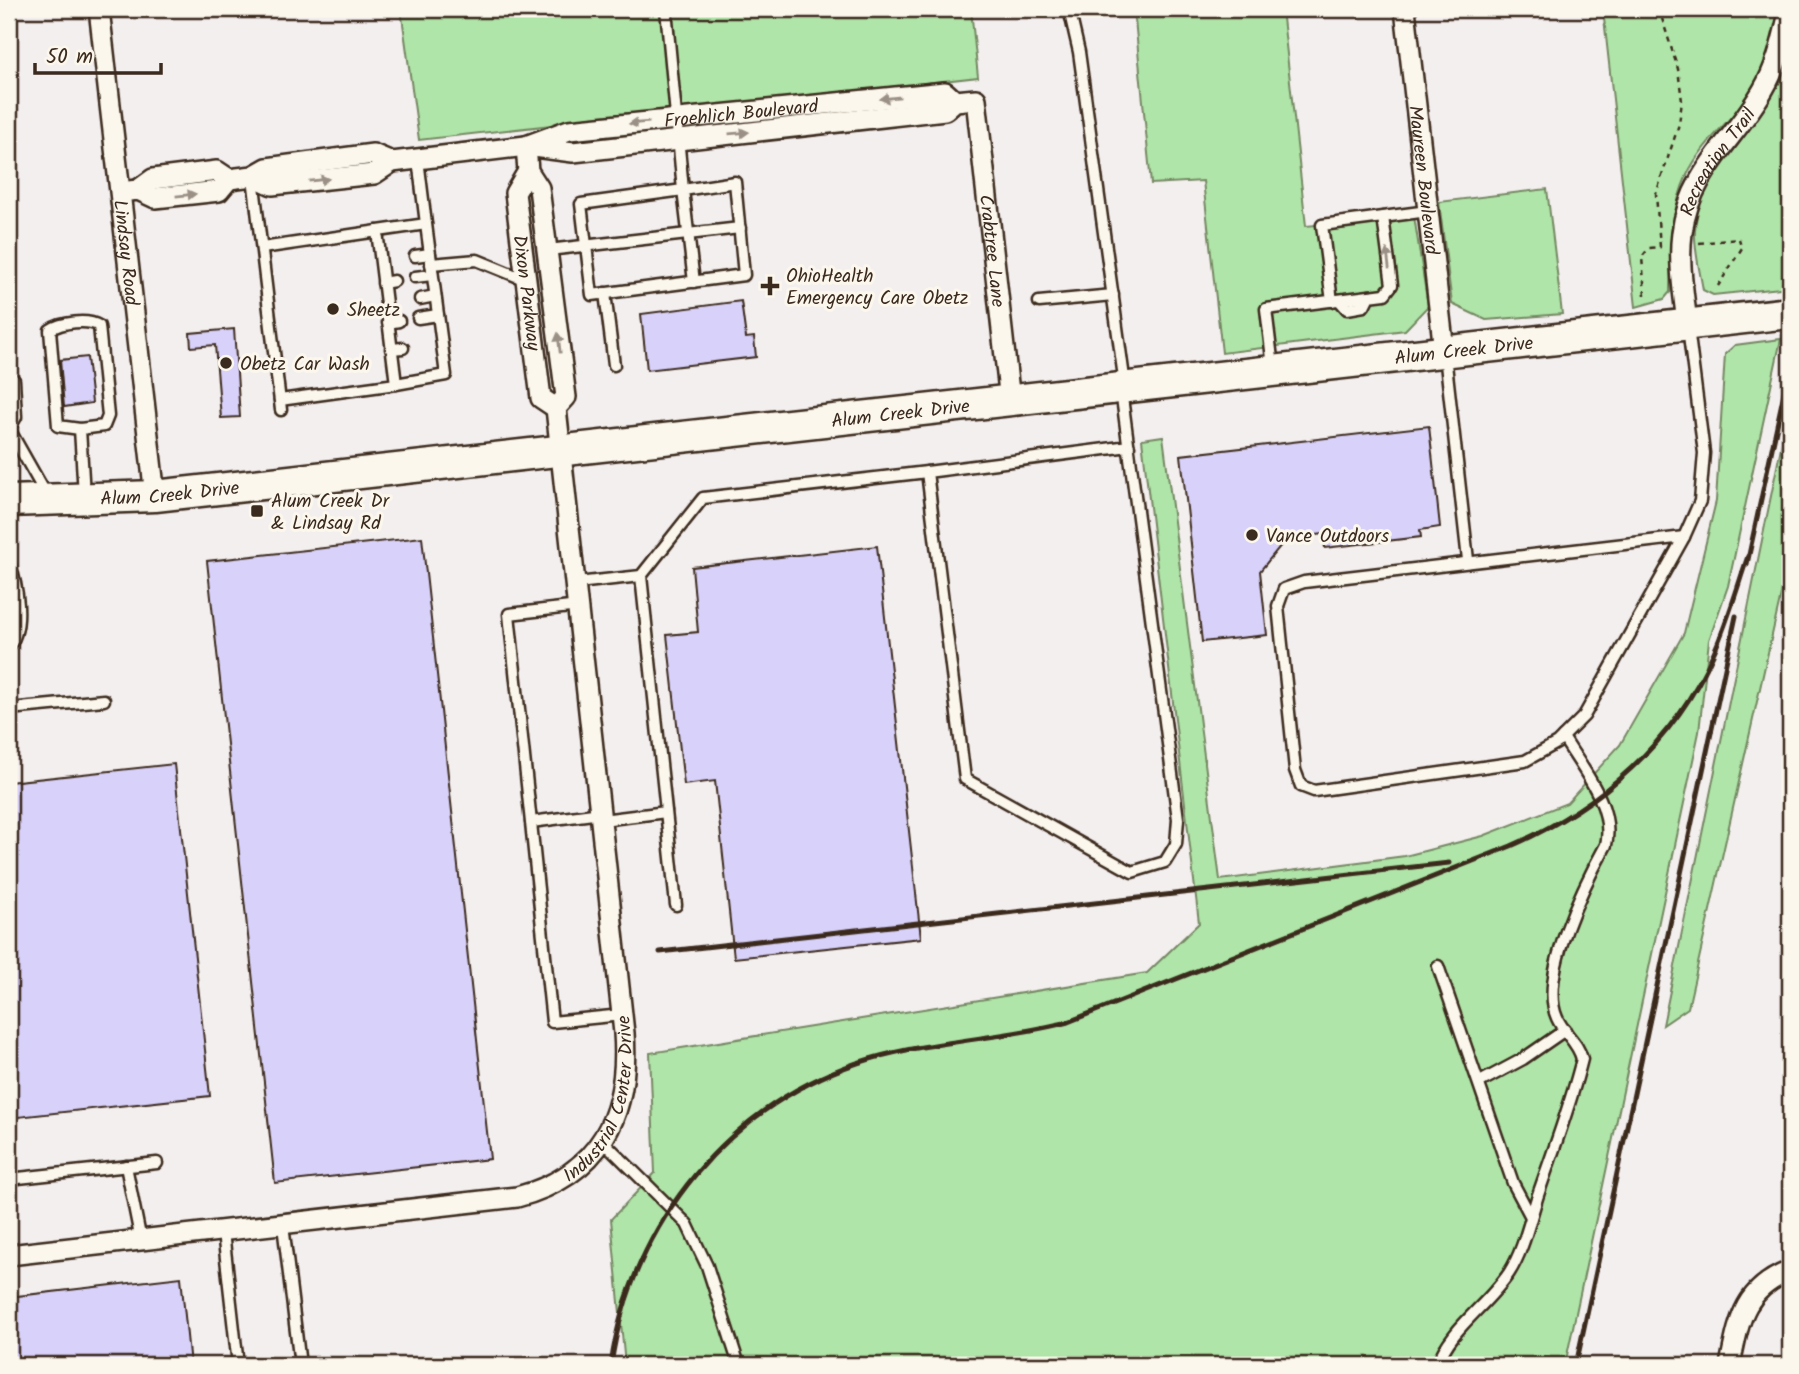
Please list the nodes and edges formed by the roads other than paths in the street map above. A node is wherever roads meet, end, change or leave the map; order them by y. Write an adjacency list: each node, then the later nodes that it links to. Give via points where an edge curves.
1 (99, 9): 13 (street, Lindsay Road)
2 (666, 9): 7 (lane)
3 (1069, 9): 29 (lane)
4 (1405, 9): 14 (street, Maureen Boulevard)
5 (1790, 9): 37 (street, Recreation Trail, via 1780,52 1762,92 1706,167 1689,203 1681,245)
6 (976, 99): 7 (street, Froehlich Boulevard, via 955,101 945,110); 48 (street, Crabtree Lane)
7 (677, 129): 8 (street, Froehlich Boulevard, via 573,152); 12 (lane)
8 (526, 146): 9 (street, Froehlich Boulevard); 10 (street, Dixon Parkway)
9 (418, 159): 11 (street, Froehlich Boulevard, via 392,162 373,154 267,168); 16 (lane)
10 (528, 171): 22 (street, Dixon Parkway, via 539,188); 26 (street, Dixon Parkway, via 516,193)
11 (253, 176): 13 (street, Froehlich Boulevard, via 229,179 217,171 153,179); 21 (lane)
12 (683, 190): 17 (lane, via 735,182); 19 (lane); 20 (lane, via 581,204)
13 (129, 191): 55 (street, Lindsay Road)
14 (1428, 211): 15 (lane); 42 (street, Maureen Boulevard)
15 (1383, 217): 32 (lane, one-way to 15, via 1385,293 1392,285); 32 (lane, via 1322,225)
16 (426, 223): 18 (lane); 24 (lane)
17 (740, 228): 19 (lane); 27 (lane, via 744,275)
18 (377, 231): 21 (lane); 41 (lane, via 389,282)
19 (689, 234): 20 (lane); 27 (lane)
20 (586, 246): 22 (lane); 28 (lane, via 592,295)
21 (262, 248): 46 (lane, via 280,405)
22 (548, 250): 49 (street, Dixon Parkway, one-way to 22, via 566,397)
23 (415, 256): 24 (lane)
24 (431, 264): 25 (lane); 26 (lane, via 477,260); 30 (lane)
25 (415, 277)
26 (526, 280): 49 (street, Dixon Parkway, via 541,398)
27 (694, 282): 28 (lane)
28 (605, 293): 43 (lane)
29 (1113, 295): 33 (lane); 47 (lane)
30 (435, 296): 31 (lane); 35 (lane)
31 (420, 299)
32 (1335, 300): 44 (lane, via 1266,309)
33 (1039, 302)
34 (1790, 313): 37 (main road, Alum Creek Drive)
35 (438, 315): 36 (lane); 38 (lane)
36 (418, 318)
37 (1687, 324): 42 (main road, Alum Creek Drive); 59 (lane, via 1704,453 1700,501)
38 (441, 341): 39 (lane); 46 (lane, via 446,375)
39 (428, 343)
40 (403, 348): 41 (lane)
41 (391, 349): 46 (lane)
42 (1444, 351): 44 (main road, Alum Creek Drive); 60 (lane)
43 (614, 365)
44 (1273, 371): 47 (main road, Alum Creek Drive)
45 (9, 376): 50 (lane, via 14,380 16,417)
46 (396, 384)
47 (1123, 388): 48 (main road, Alum Creek Drive); 52 (lane)
48 (1010, 401): 53 (main road, Alum Creek Drive)
49 (556, 408): 53 (street, Dixon Parkway)
50 (9, 429): 57 (lane)
51 (80, 429): 51 (lane, via 58,426 50,330 93,321 99,326 108,416 104,426); 56 (lane)
52 (1129, 446): 54 (lane); 54 (lane, via 1178,820 1176,844 1165,862 1132,872 965,779)
53 (562, 453): 55 (main road, Alum Creek Drive); 63 (street, Industrial Center Drive)
54 (927, 472): 62 (lane, via 703,498)
55 (155, 496): 56 (main road, Alum Creek Drive)
56 (85, 499): 57 (main road, Alum Creek Drive)
57 (49, 500): 58 (main road, Alum Creek Drive)
58 (9, 501)
59 (1684, 537): 60 (lane); 68 (lane, via 1584,716)
60 (1468, 560): 68 (lane, via 1304,582 1284,589 1278,606 1295,770 1301,786 1314,791 1525,761)
61 (9, 562): 65 (lane, via 17,622)
62 (640, 576): 63 (lane); 69 (lane)
63 (577, 583): 64 (street, Industrial Center Drive)
64 (579, 606): 70 (street, Industrial Center Drive); 71 (lane, via 509,614)
65 (9, 646)
66 (104, 700): 67 (lane)
67 (9, 709)
68 (1563, 737): 75 (lane, via 1606,810 1610,827 1553,968 1551,995)
69 (666, 812): 70 (lane); 72 (lane)
70 (602, 817): 71 (lane); 74 (street, Industrial Center Drive)
71 (531, 822): 74 (lane, via 552,1022)
72 (676, 905)
73 (1438, 966): 76 (lane)
74 (622, 1015): 77 (street, Industrial Center Drive, via 625,1076 612,1126)
75 (1565, 1030): 76 (lane); 81 (lane, via 1579,1046 1582,1059)
76 (1480, 1082): 81 (lane, via 1513,1183)
77 (603, 1141): 82 (street, Industrial Center Drive, via 573,1173 546,1189 517,1197); 89 (lane, via 687,1224 707,1266)
78 (157, 1163): 79 (lane)
79 (126, 1166): 80 (lane); 84 (lane)
80 (9, 1179)
81 (1531, 1217): 90 (lane, via 1510,1271 1454,1331)
82 (283, 1225): 83 (street, Industrial Center Drive); 88 (lane)
83 (223, 1232): 84 (street, Industrial Center Drive); 87 (lane)
84 (141, 1241): 85 (street, Industrial Center Drive)
85 (9, 1255)
86 (1783, 1274): 91 (street, via 1762,1286 1746,1306)
87 (238, 1365)
88 (300, 1365)
89 (739, 1365)
90 (1437, 1365)
91 (1730, 1365)

